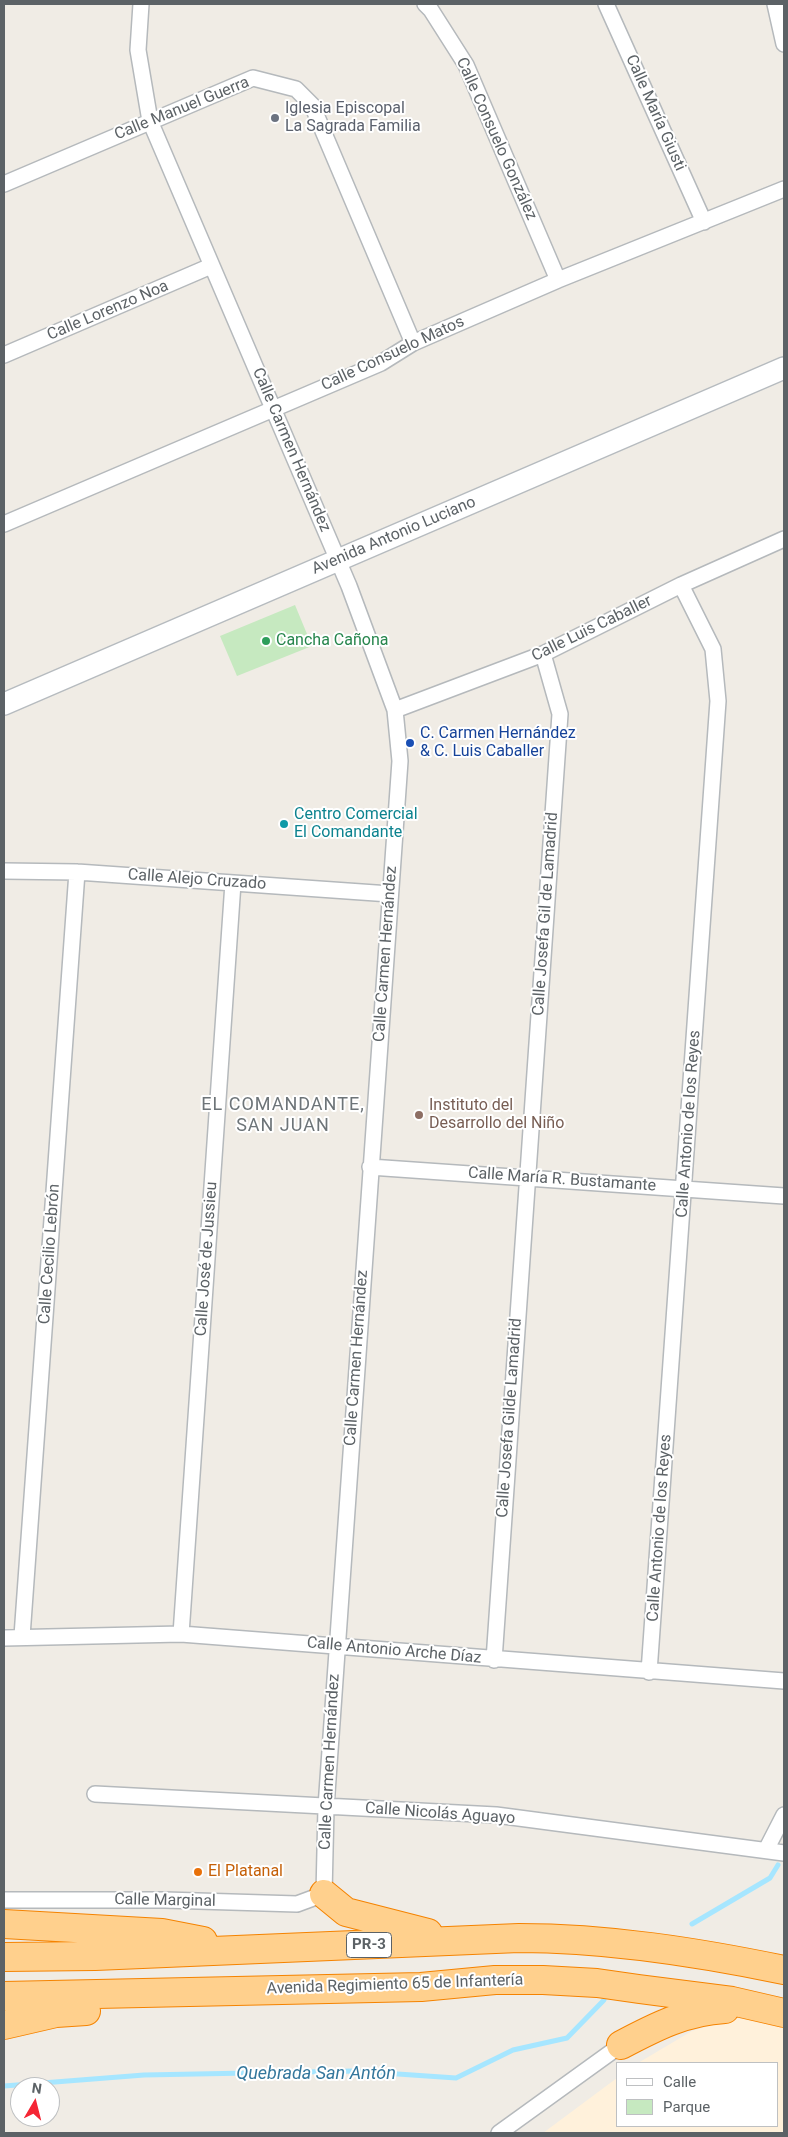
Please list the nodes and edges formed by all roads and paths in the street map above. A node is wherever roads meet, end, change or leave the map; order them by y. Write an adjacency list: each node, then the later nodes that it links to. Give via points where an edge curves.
1 (141, 4): 6 (street, Calle Carmen Hernández, via 138,50)
2 (425, 4): 11 (street, Calle Consuelo González, via 466,65)
3 (606, 4): 9 (street, Calle María Giusti)
4 (775, 4): 5 (street)
5 (784, 44)
6 (150, 121): 7 (street, Calle Manuel Guerra); 10 (street, Calle Carmen Hernández); 12 (street, Calle Manuel Guerra, via 253,78 296,89 312,105)
7 (4, 184)
8 (784, 189): 9 (street, Calle Consuelo Matos)
9 (704, 222): 11 (street, Calle Consuelo Matos)
10 (212, 266): 13 (street, Calle Lorenzo Noa); 15 (street, Calle Carmen Hernández)
11 (558, 280): 12 (street, Calle Consuelo Matos)
12 (413, 343): 15 (street, Calle Consuelo Matos, via 381,362)
13 (4, 355)
14 (784, 368): 18 (street, Avenida Antonio Luciano)
15 (274, 409): 16 (street, Calle Consuelo Matos); 18 (street, Calle Carmen Hernández)
16 (4, 524)
17 (784, 539): 19 (street, Calle Luis Caballer)
18 (337, 560): 21 (street, Avenida Antonio Luciano); 22 (street, Calle Carmen Hernández)
19 (681, 585): 20 (street, Calle Luis Caballer); 29 (street, Calle Antonio de los Reyes, via 713,649 718,701)
20 (543, 654): 22 (street, Calle Luis Caballer); 28 (street, Calle Josefa Gil de Lamadrid, via 560,714)
21 (4, 704)
22 (396, 710): 26 (street, Calle Carmen Hernández, via 400,761)
23 (4, 871): 24 (street, Calle Alejo Cruzado)
24 (78, 872): 25 (street, Calle Alejo Cruzado); 32 (street, Calle Cecilio Lebrón)
25 (234, 883): 26 (street, Calle Alejo Cruzado); 31 (street, Calle José de Jussieu)
26 (390, 894): 27 (street, Calle Carmen Hernández)
27 (370, 1167): 28 (street, Calle María R. Bustamante); 34 (street, Calle Carmen Hernández)
28 (526, 1176): 29 (street, Calle María R. Bustamante); 35 (street, Calle Josefa Gilde Lamadrid)
29 (685, 1188): 30 (street, Calle María R. Bustamante); 36 (street, Calle Antonio de los Reyes)
30 (784, 1196)
31 (181, 1634): 32 (street, Calle Antonio Arche Díaz); 34 (street, Calle Antonio Arche Díaz)
32 (22, 1636): 33 (street, Calle Antonio Arche Díaz)
33 (4, 1638)
34 (338, 1646): 35 (street, Calle Antonio Arche Díaz); 39 (street, Calle Carmen Hernández)
35 (494, 1660): 36 (street, Calle Antonio Arche Díaz)
36 (650, 1672): 37 (street, Calle Antonio Arche Díaz)
37 (784, 1681)
38 (94, 1794): 39 (street, Calle Nicolás Aguayo)
39 (326, 1807): 41 (street, Calle Nicolás Aguayo, via 496,1815); 43 (street, Calle Carmen Hernández)
40 (784, 1815): 41 (street)
41 (766, 1850): 42 (street, Calle Nicolás Aguayo)
42 (784, 1853)
43 (324, 1894): 44 (street, Calle Marginal, via 297,1904); 46 (highway, via 346,1912)
44 (4, 1900)
45 (4, 1924): 47 (highway, via 162,1933)
46 (464, 1942): 47 (highway, PR-3); 49 (highway, PR-3, via 569,1938 734,1960)
47 (249, 1949): 48 (highway, PR-3)
48 (4, 1957)
49 (784, 1970)
50 (639, 1989): 51 (highway, Avenida Regimiento 65 de Infantería, via 597,1983 495,1980 421,1987); 53 (highway, Avenida Regimiento 65 de Infantería); 56 (highway, via 650,2014 645,2027)
51 (275, 1990): 52 (highway, Avenida Regimiento 65 de Infantería); 55 (highway, via 210,2006 56,2013)
52 (4, 1996)
53 (758, 2007): 54 (highway, Avenida Regimiento 65 de Infantería); 56 (highway, via 690,2014)
54 (784, 2013)
55 (4, 2025)
56 (621, 2045): 57 (street)
57 (499, 2133)

